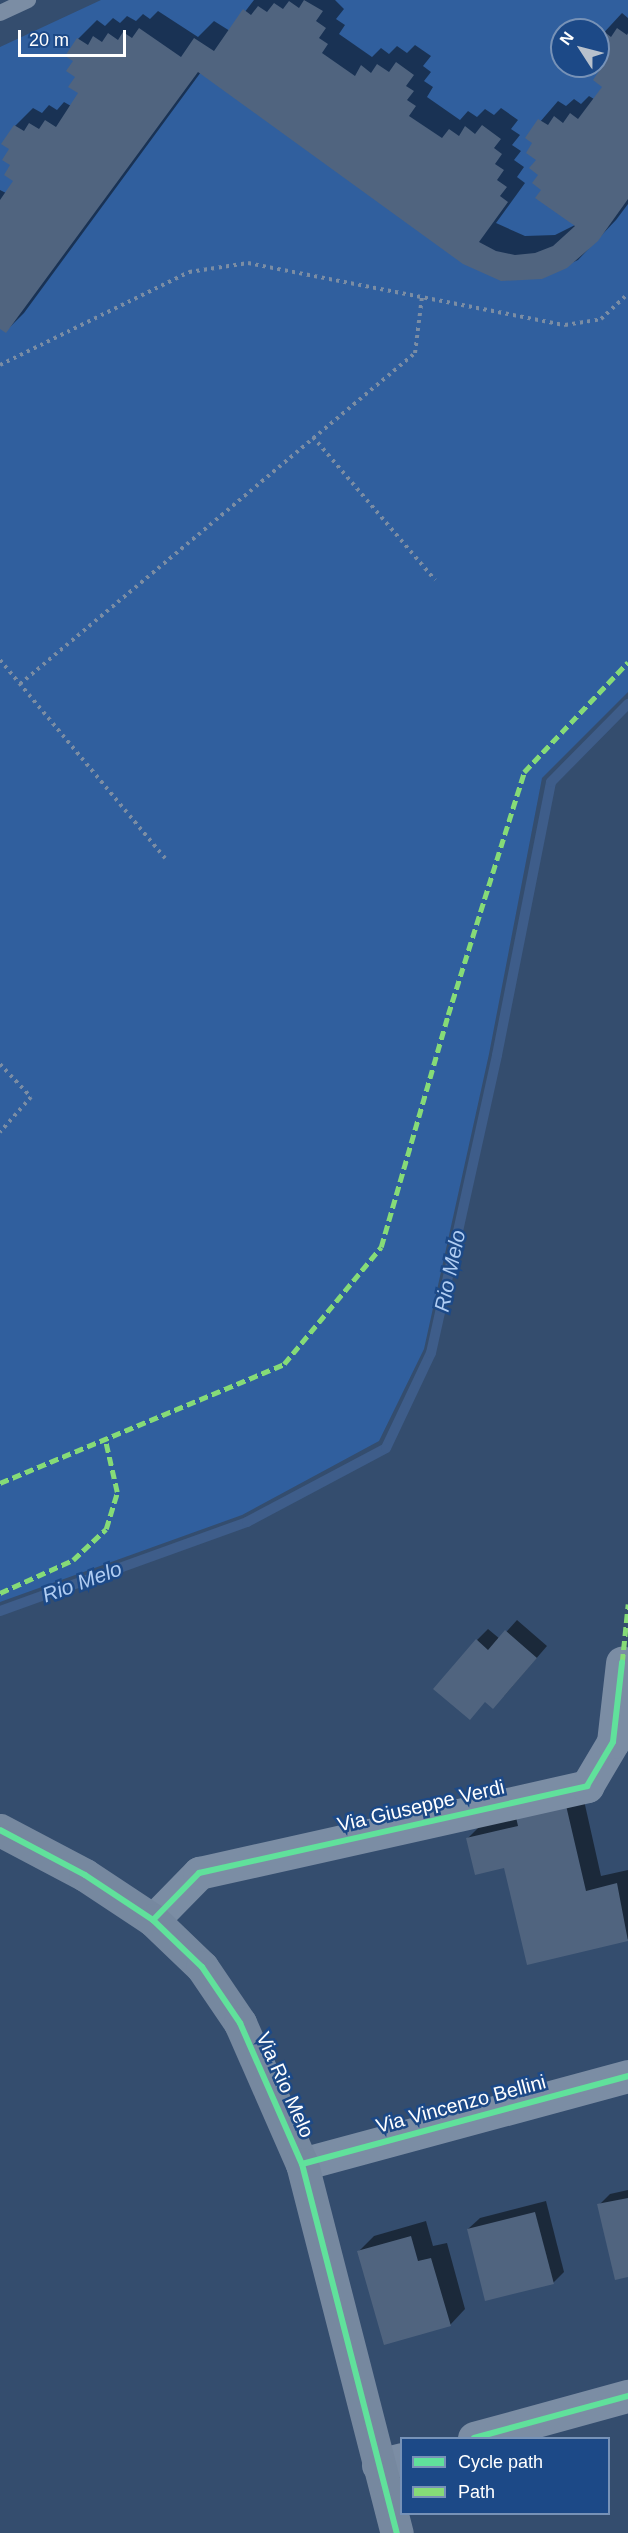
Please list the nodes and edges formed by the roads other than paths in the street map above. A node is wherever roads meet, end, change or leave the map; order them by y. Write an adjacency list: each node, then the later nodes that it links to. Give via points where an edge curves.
1 (28, 0): 2 (lane)
2 (0, 13)
3 (622, 1663): 5 (street, Via Giuseppe Verdi, via 613,1742 586,1786 200,1872)
4 (0, 1830): 5 (street, Via Rio Melo, via 85,1875)
5 (153, 1920): 7 (street, Via Rio Melo, via 202,1967 240,2023)
6 (628, 2076): 7 (street, Via Vincenzo Bellini)
7 (302, 2164): 10 (street, Via Rio Melo)
8 (628, 2396): 9 (street)
9 (481, 2437)
10 (390, 2462): 11 (street, Via Rio Melo)
11 (397, 2533)

